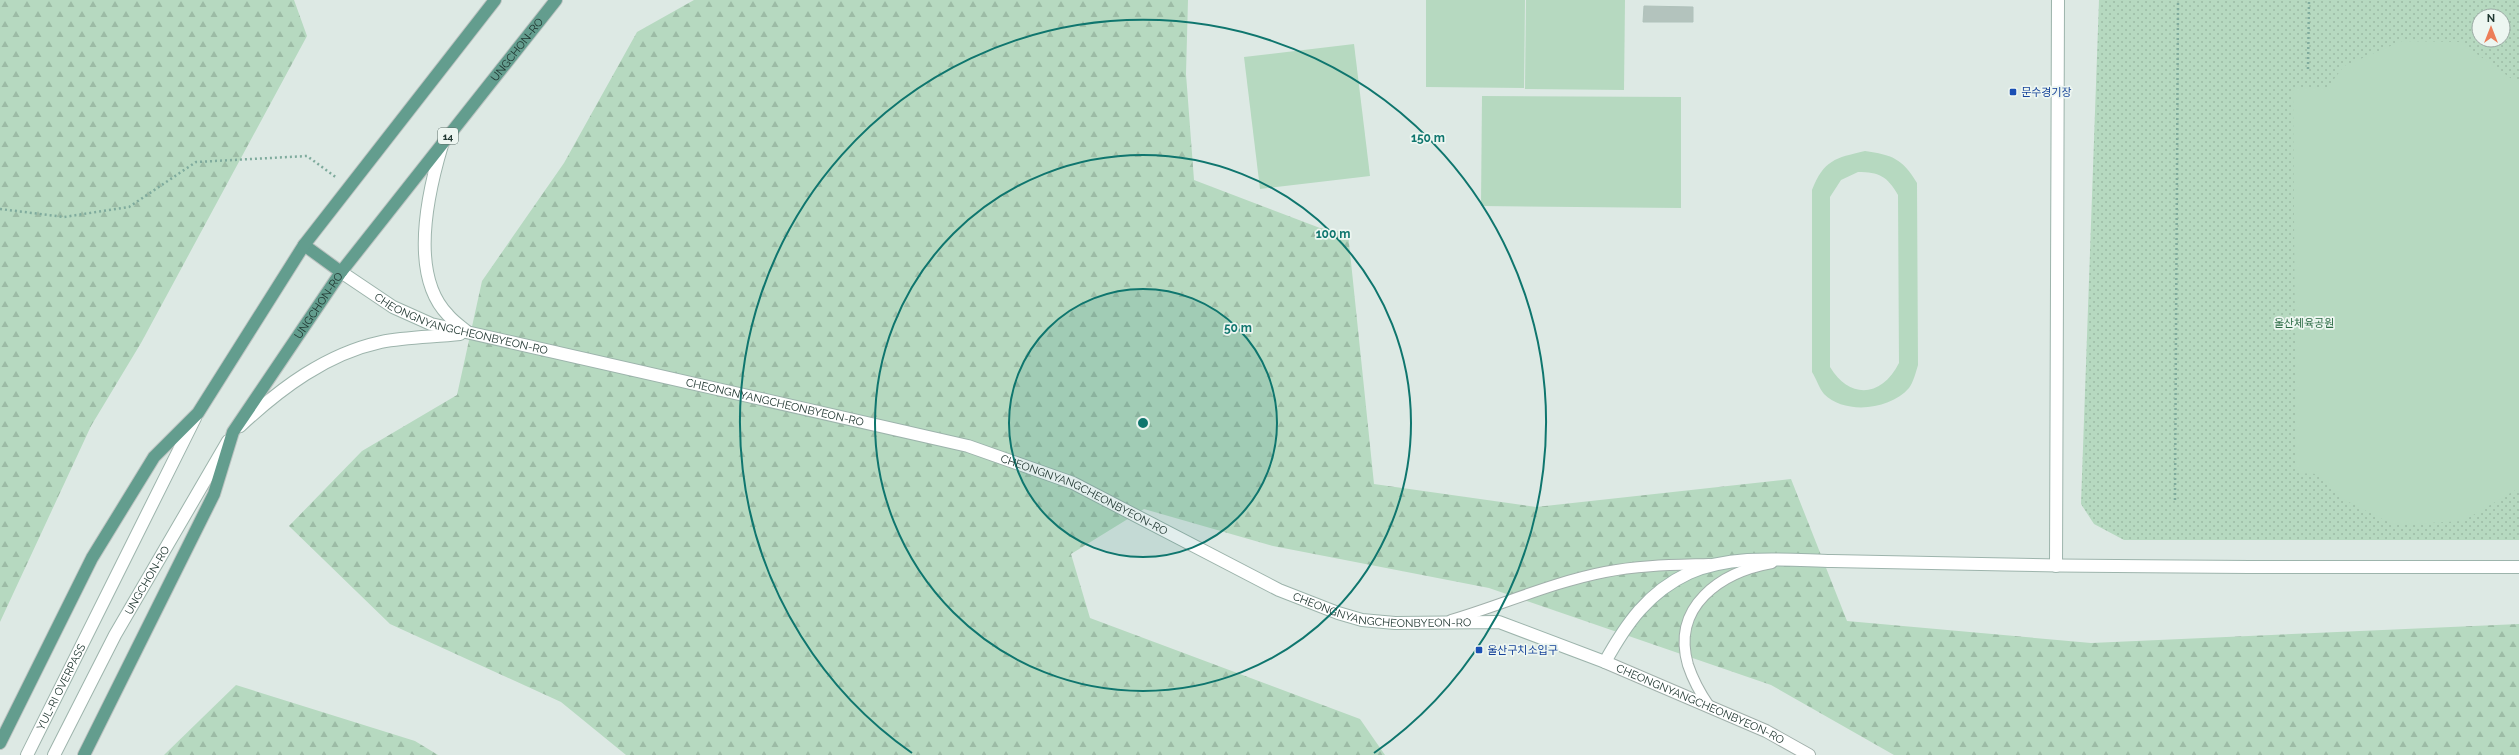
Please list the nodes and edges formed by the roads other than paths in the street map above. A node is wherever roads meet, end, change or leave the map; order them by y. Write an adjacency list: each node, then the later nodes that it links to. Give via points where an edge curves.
1 (495, 0): 5 (main road)
2 (556, 0): 4 (main road, UNGCHON-RO / 14)
3 (2058, 0): 12 (main road)
4 (442, 143): 6 (main road, UNGCHON-RO / 14); 7 (main road, via 426,210 425,243 428,268 434,292 447,314)
5 (304, 246): 6 (main road); 8 (main road)
6 (341, 272): 7 (main road, CHEONGNYANGCHEONBYEON-RO, via 393,306 431,324); 9 (main road, UNGCHON-RO / 14)
7 (469, 333): 9 (main road, via 382,342 355,348 276,392); 14 (main road, CHEONGNYANGCHEONBYEON-RO, via 968,446 1073,483 1279,590 1312,604 1362,620 1395,623)
8 (198, 413): 17 (main road, via 154,457 92,558); 18 (main road, YUL-RI OVERPASS)
9 (233, 432): 19 (main road, UNGCHON-RO, via 115,635); 20 (main road, via 214,494)
10 (1790, 560): 11 (main road); 12 (main road); 16 (lane, via 1742,570 1727,577 1712,587 1696,607 1687,627 1685,643 1694,682)
11 (1723, 563): 14 (lane, via 1650,566 1606,572 1562,583); 15 (main road, via 1690,573 1666,586 1645,602 1629,621)
12 (2056, 566): 13 (main road)
13 (2519, 567)
14 (1449, 621): 15 (main road, CHEONGNYANGCHEONBYEON-RO, via 1499,622)
15 (1605, 662): 16 (main road, CHEONGNYANGCHEONBYEON-RO)
16 (1709, 706): 21 (main road, CHEONGNYANGCHEONBYEON-RO, via 1766,731)
17 (0, 743)
18 (27, 755)
19 (54, 755)
20 (84, 755)
21 (1809, 755)

